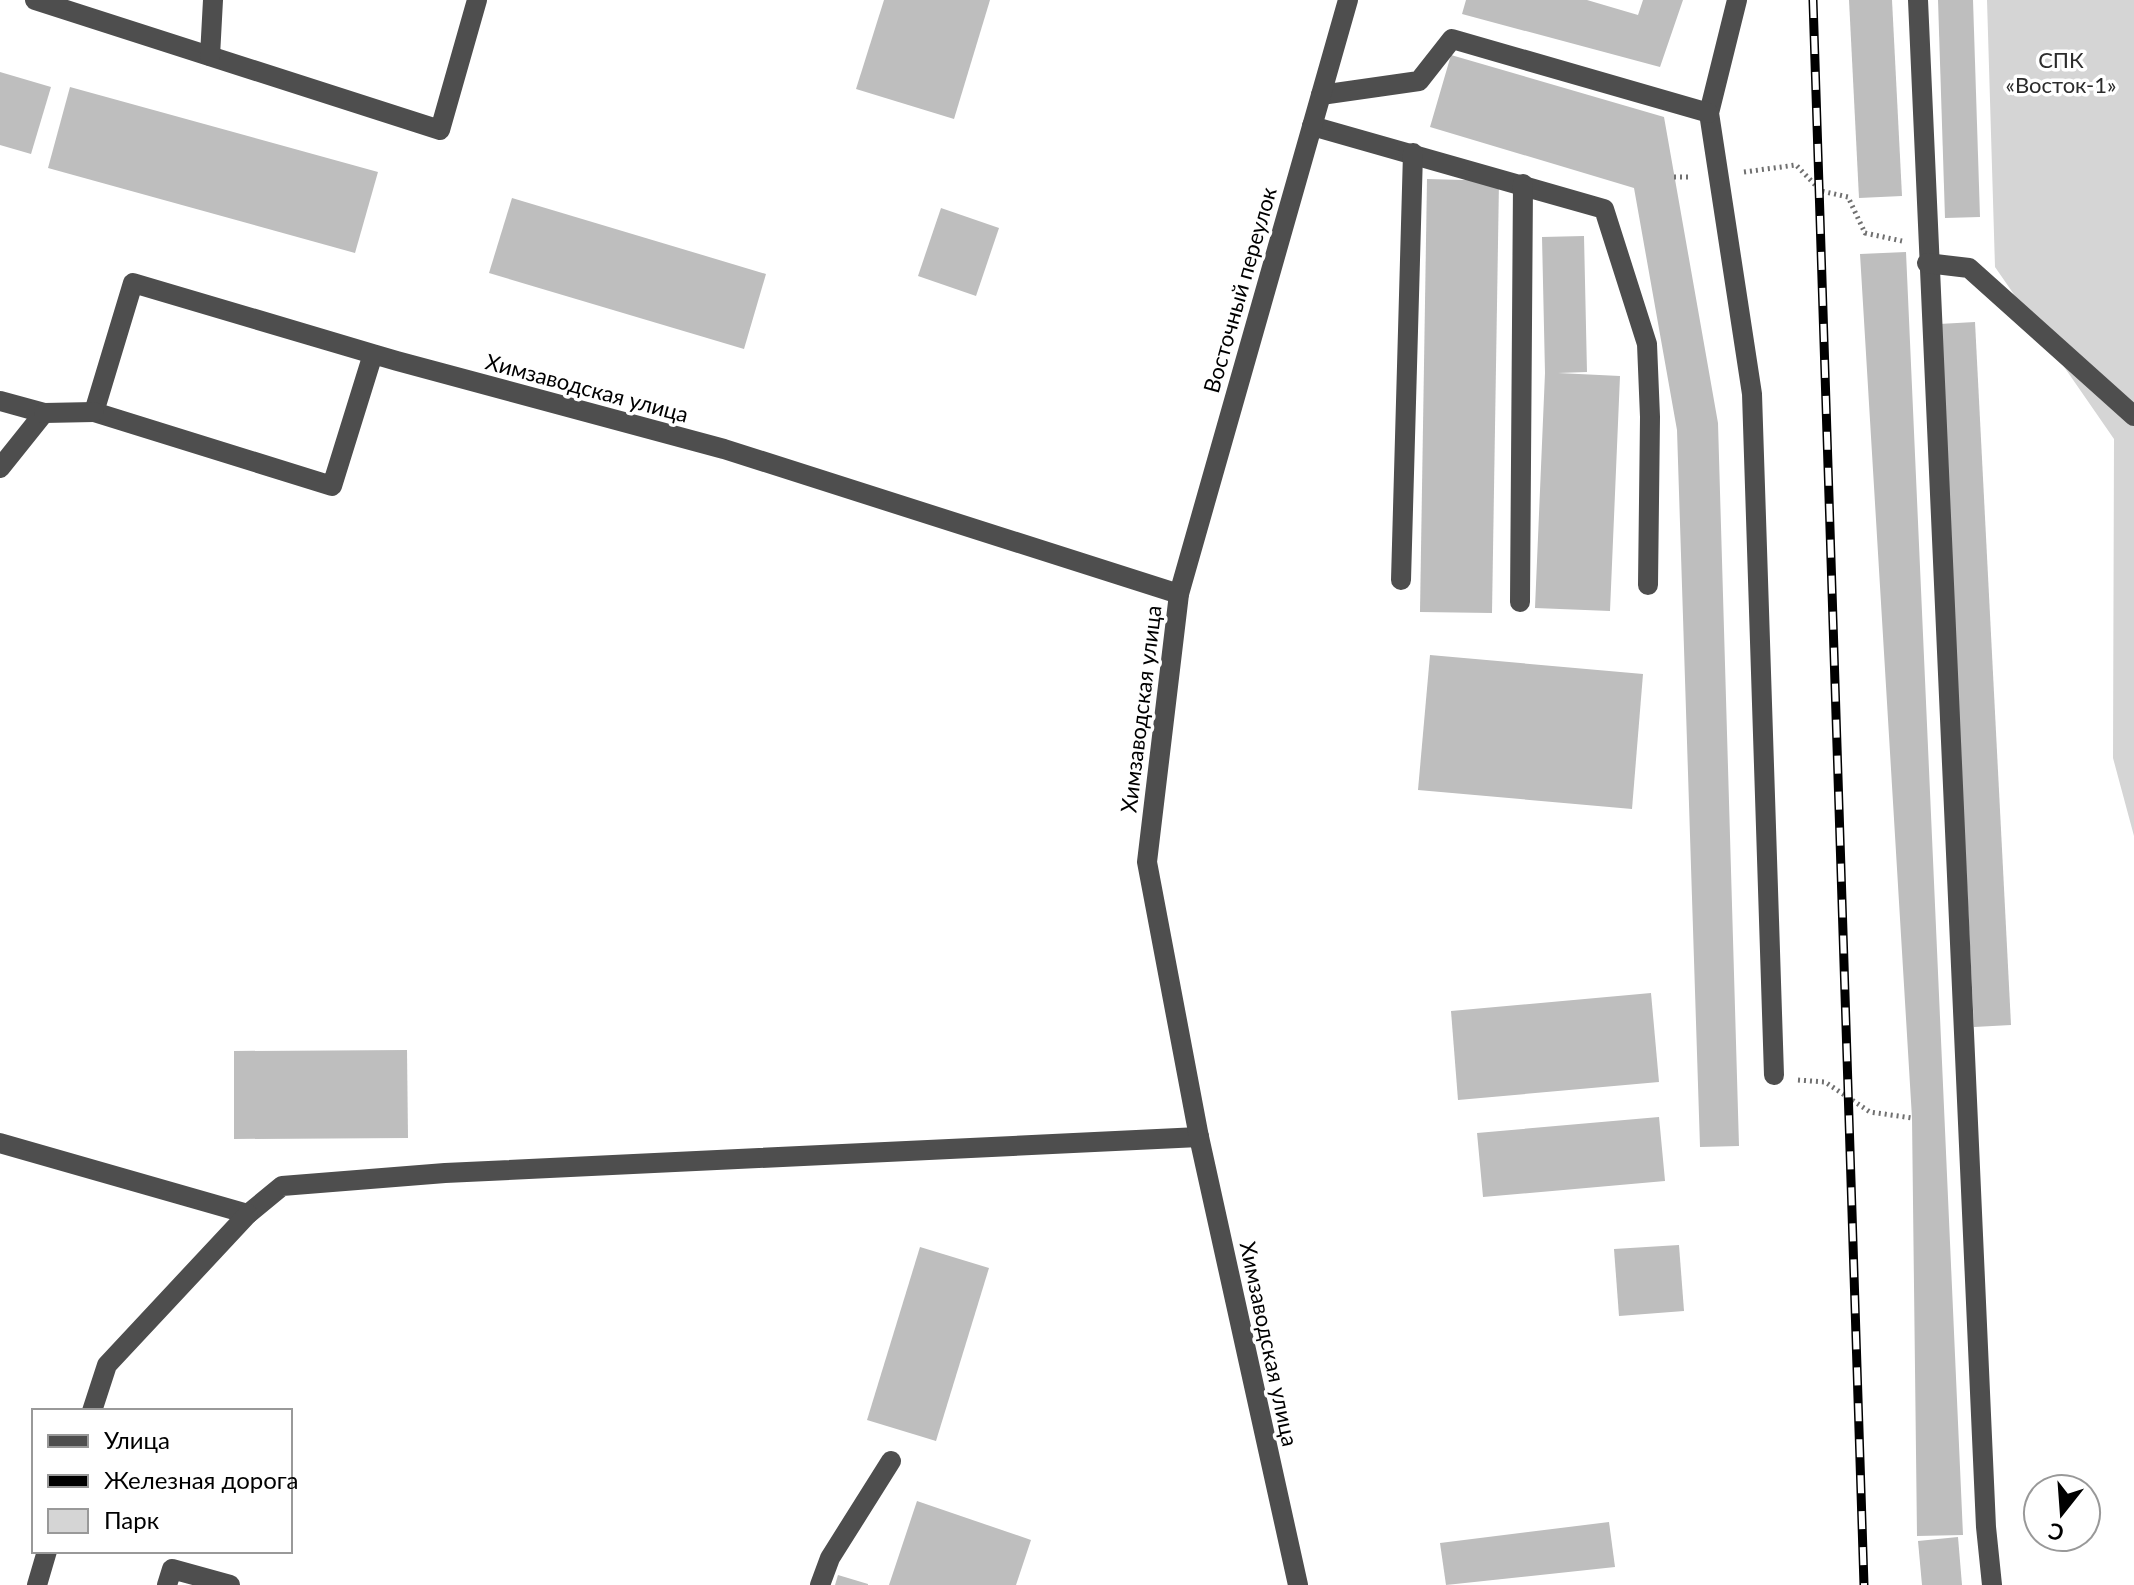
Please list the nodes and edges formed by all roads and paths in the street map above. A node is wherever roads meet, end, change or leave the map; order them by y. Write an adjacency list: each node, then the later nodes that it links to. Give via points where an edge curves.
1 (35, 0): 7 (street)
2 (213, 0): 7 (street)
3 (477, 0): 7 (street, via 440,130)
4 (1348, 0): 8 (street, Восточный переулок)
5 (1737, 0): 9 (street)
6 (1918, 0): 14 (street)
7 (210, 56)
8 (1321, 95): 9 (street, via 1419,81 1452,39); 10 (street, Восточный переулок)
9 (1709, 113): 25 (street, via 1752,394)
10 (1312, 126): 11 (street); 23 (street, Восточный переулок)
11 (1413, 153): 13 (street); 21 (street)
12 (1796, 165): 14 (path, via 1821,191 1848,197 1865,233)
13 (1523, 184): 22 (street, via 1604,209 1647,344); 24 (street)
14 (1927, 255): 19 (street, via 1969,268); 38 (street)
15 (373, 354): 17 (street, Химзаводская улица, via 133,283); 17 (street, via 332,486); 23 (street, Химзаводская улица, via 724,449)
16 (0, 401): 18 (street)
17 (94, 412): 18 (street)
18 (44, 413): 20 (street)
19 (2134, 416)
20 (0, 468)
21 (1401, 580)
22 (1648, 585)
23 (1179, 594): 27 (street, Химзаводская улица, via 1147,862)
24 (1520, 602)
25 (1774, 1075): 26 (path, via 1825,1082 1870,1112)
26 (1912, 1118)
27 (1199, 1137): 29 (street, via 445,1173 282,1186); 37 (street, Химзаводская улица)
28 (0, 1143): 29 (street)
29 (248, 1214): 30 (street, via 107,1365)
30 (93, 1409)
31 (891, 1461): 36 (street, via 830,1558)
32 (46, 1553): 33 (street)
33 (37, 1585)
34 (167, 1585): 35 (street, via 172,1569)
35 (230, 1585)
36 (820, 1585)
37 (1298, 1585)
38 (1992, 1585)

